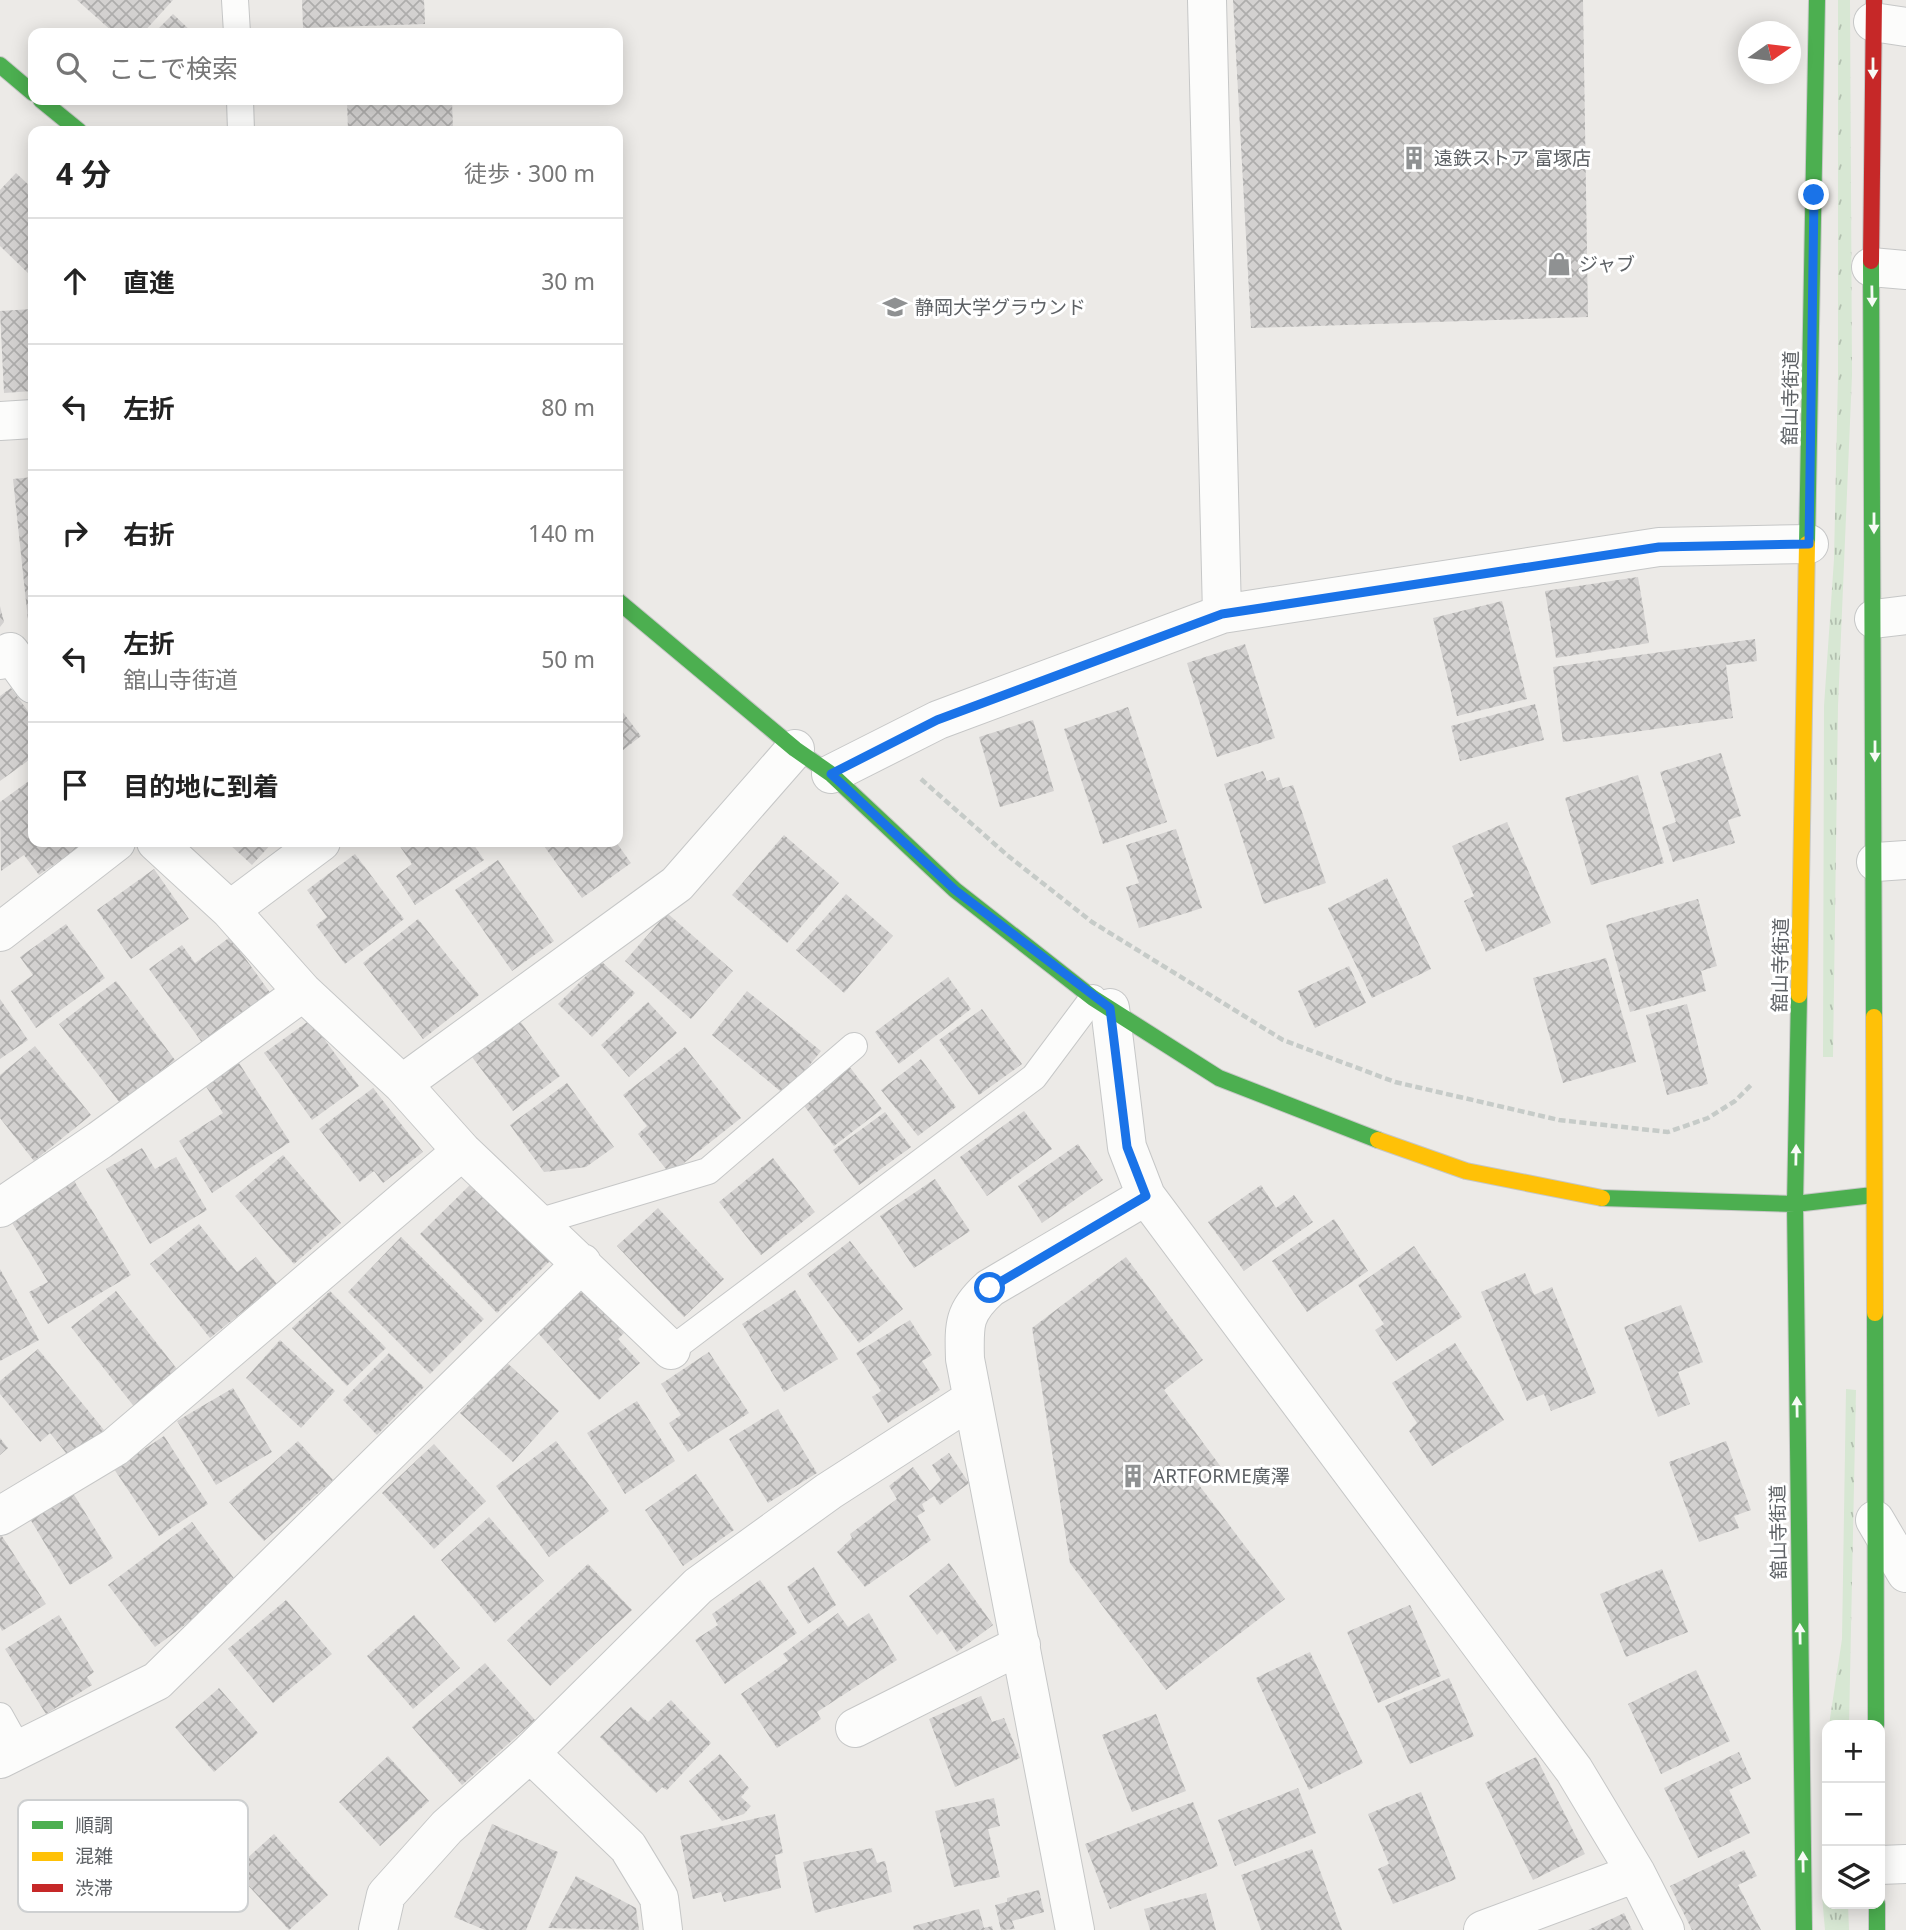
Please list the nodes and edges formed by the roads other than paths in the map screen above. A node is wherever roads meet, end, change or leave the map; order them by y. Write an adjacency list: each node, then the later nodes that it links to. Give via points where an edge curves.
1 (235, 0): 5 (lane)
2 (1207, 0): 17 (street)
3 (1817, 0): 15 (street, 舘山寺街道)
4 (1884, 16): 12 (street, one-way to 12)
5 (237, 28)
6 (0, 65): 7 (street)
7 (28, 89)
8 (47, 105): 10 (street)
9 (240, 105): 11 (lane)
10 (73, 126)
11 (241, 126)
12 (1889, 269): 18 (street, one-way to 18)
13 (28, 419): 14 (street)
14 (0, 421)
15 (1809, 544): 17 (street, via 1659,547); 36 (street, 舘山寺街道, one-way to 15)
16 (623, 609): 21 (street)
17 (1222, 614): 22 (street, via 937,720)
18 (1890, 617): 26 (street, one-way to 26)
19 (0, 660): 20 (street, via 10,652)
20 (28, 677)
21 (795, 749): 22 (street); 32 (street, via 677,884)
22 (831, 774): 30 (street, via 955,890)
23 (110, 847): 28 (street)
24 (161, 847): 27 (street)
25 (314, 847): 27 (street)
26 (1891, 861): 34 (street)
27 (230, 910): 29 (street)
28 (0, 932)
29 (303, 992): 32 (street); 37 (street)
30 (1101, 1003): 35 (street, via 1127,1147); 36 (street, via 1219,1079 1466,1171 1616,1201); 40 (lane, via 1034,1077)
31 (854, 1046): 38 (lane, via 708,1171)
32 (402, 1084): 33 (street)
33 (462, 1152): 38 (street); 42 (street, via 115,1447)
34 (1874, 1195): 36 (street); 43 (street)
35 (1146, 1196): 41 (street, via 990,1288 973,1303 964,1326); 53 (street, via 1574,1770)
36 (1795, 1204): 60 (street, 舘山寺街道, one-way to 36)
37 (0, 1208)
38 (538, 1222): 39 (street)
39 (582, 1264): 40 (street); 50 (street, via 156,1681)
40 (671, 1350)
41 (972, 1399): 45 (street); 49 (street, via 829,1491 698,1586)
42 (0, 1516)
43 (1875, 1520): 44 (street); 47 (street)
44 (1906, 1573)
45 (1021, 1645): 48 (street); 57 (street)
46 (0, 1716): 50 (lane)
47 (1876, 1720)
48 (855, 1728)
49 (530, 1753): 55 (street, via 447,1827 386,1895); 56 (street, via 628,1847 659,1898)
50 (10, 1754)
51 (1906, 1864): 52 (street)
52 (1885, 1865)
53 (1636, 1872): 58 (street); 59 (street)
54 (1877, 1909): 61 (street)
55 (378, 1930)
56 (663, 1930)
57 (1075, 1930)
58 (1483, 1930)
59 (1665, 1930)
60 (1804, 1930)
61 (1877, 1930)

